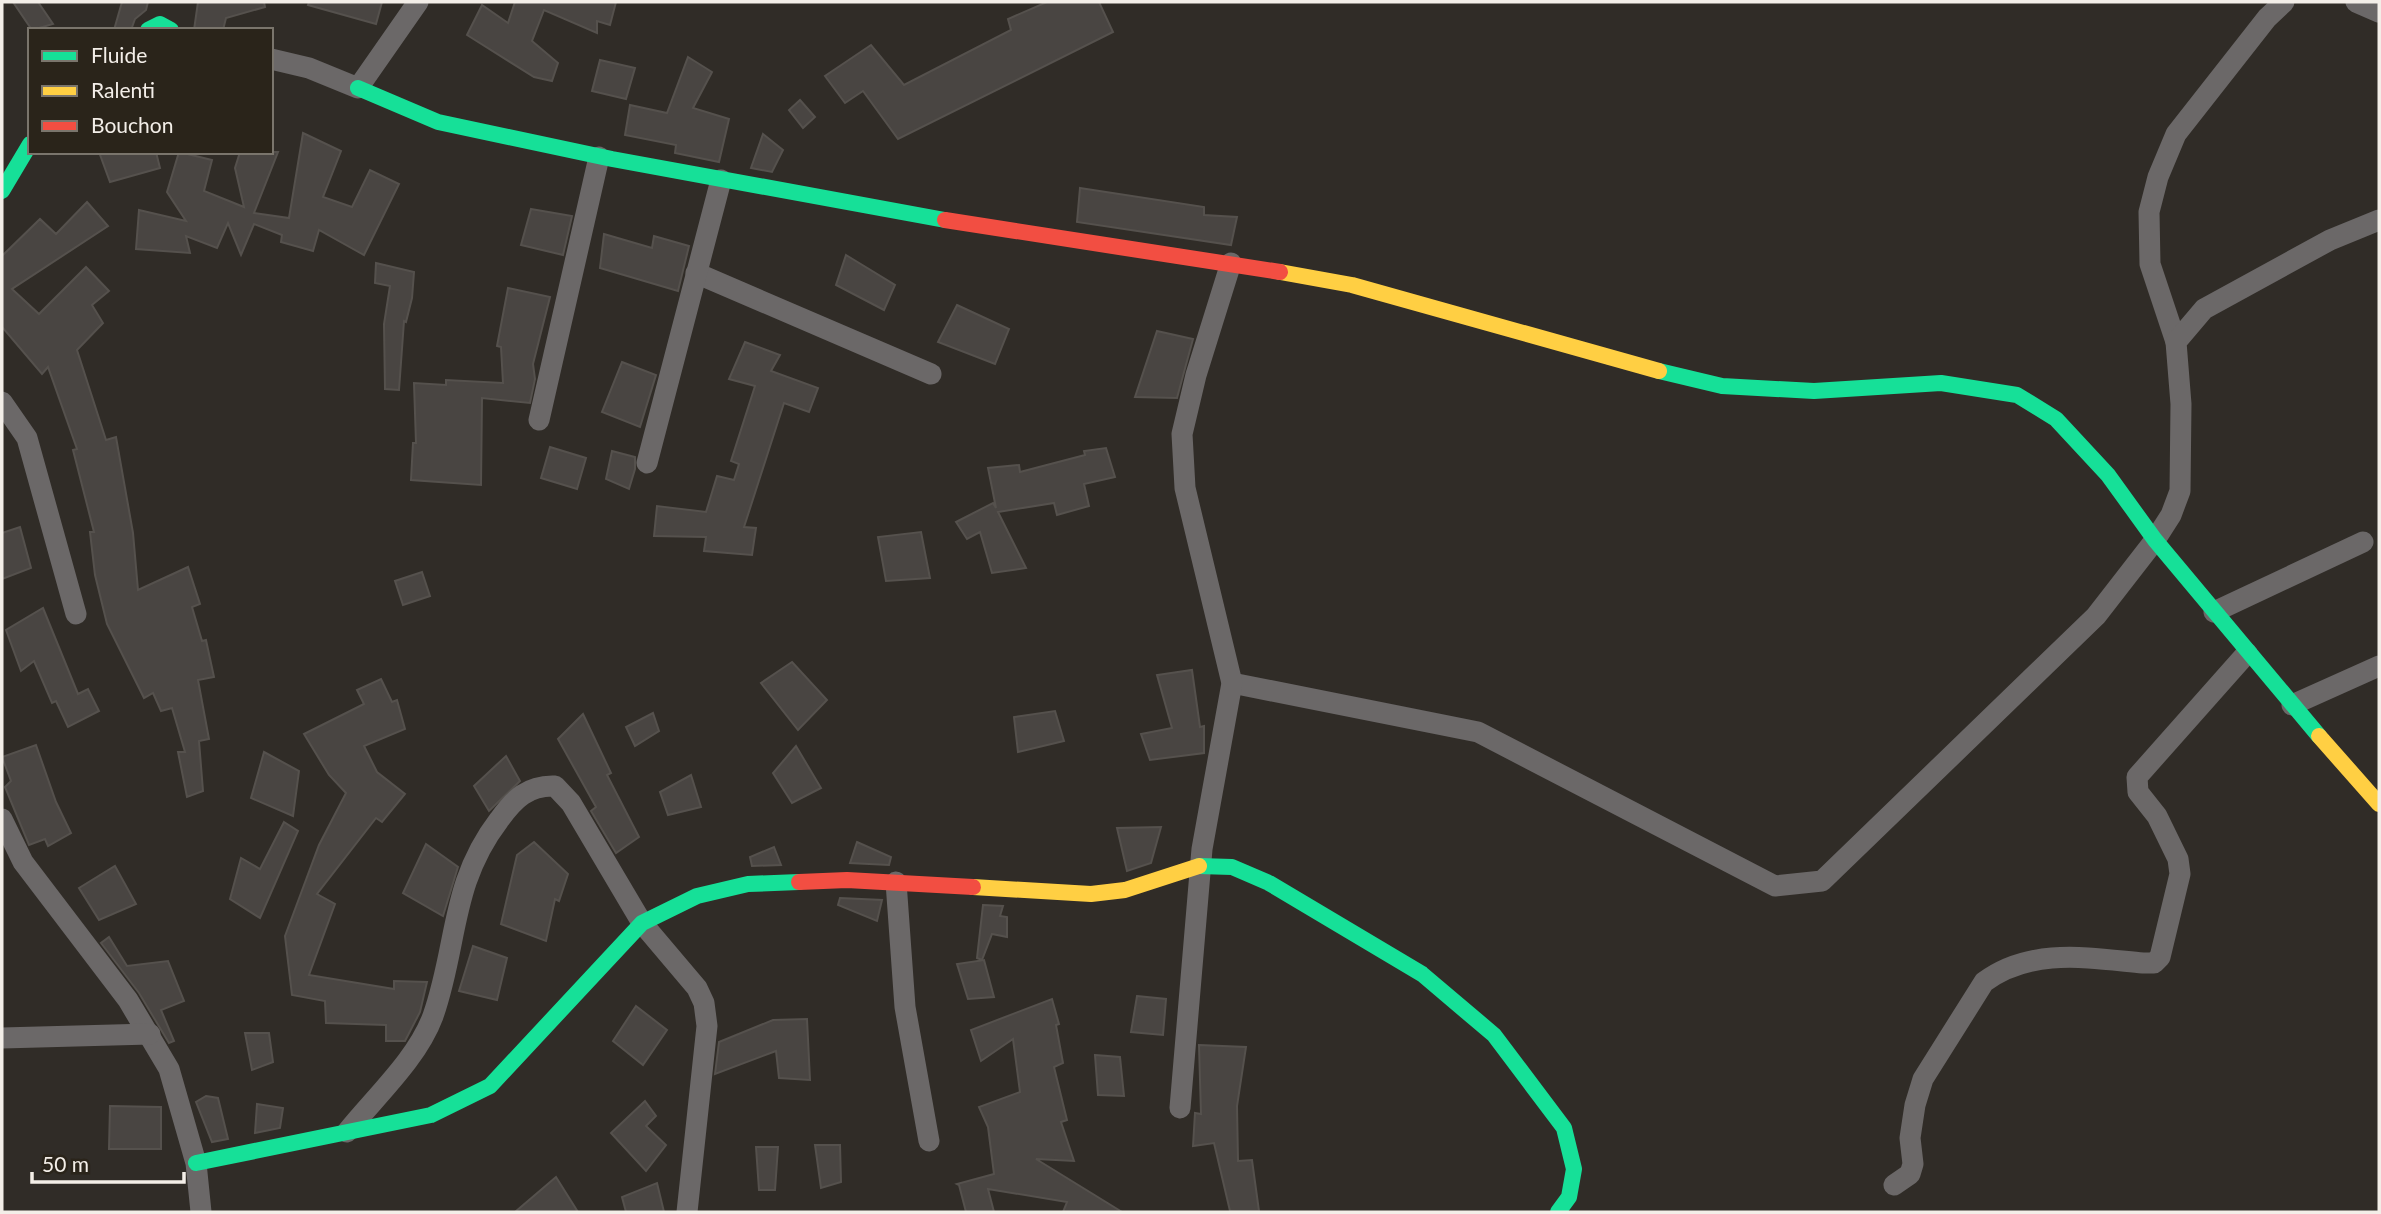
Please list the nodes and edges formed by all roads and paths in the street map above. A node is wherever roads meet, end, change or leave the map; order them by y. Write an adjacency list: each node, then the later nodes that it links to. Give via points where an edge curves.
1 (418, 2): 8 (street)
2 (2284, 2): 16 (street, via 2183,124 2158,177 2149,212 2150,264)
3 (2356, 2): 4 (street)
4 (2379, 12)
5 (167, 22): 6 (street)
6 (151, 28)
7 (273, 59): 8 (street)
8 (358, 88): 10 (street, via 438,122)
9 (28, 147): 12 (street)
10 (599, 157): 11 (street); 19 (street)
11 (721, 180): 14 (street, via 890,212); 15 (street)
12 (2, 191)
13 (2379, 220): 16 (street, via 2329,240 2204,309)
14 (1231, 263): 21 (street, via 1352,285 1722,386 1814,391 1941,383 2017,395 2064,429 2108,475); 27 (street, via 1196,375 1182,434 1181,465)
15 (696, 273): 17 (street); 20 (street)
16 (2176, 342): 21 (street, via 2180,491)
17 (932, 374)
18 (2, 402): 24 (street, via 27,438)
19 (539, 420)
20 (647, 463)
21 (2155, 540): 23 (street); 27 (street, via 2096,616 1822,881 1775,886 1478,732)
22 (2363, 542): 23 (street)
23 (2214, 612): 25 (street)
24 (76, 614)
25 (2247, 653): 28 (street); 40 (street, via 2137,777 2138,792 2157,816 2179,867 2160,957 2154,963 2048,957 1984,982 1923,1079 1910,1138 1913,1164 1910,1174)
26 (2379, 666): 28 (street)
27 (1232, 683): 31 (street, via 1202,849)
28 (2292, 705): 29 (street)
29 (2379, 803)
30 (2, 823): 34 (street, via 23,862)
31 (1203, 865): 32 (street, via 1125,890 1091,894); 36 (street); 43 (street, via 1232,867 1269,883 1422,974 1494,1035 1564,1128 1574,1169 1569,1197)
32 (896, 882): 33 (street, via 748,884 697,897); 38 (street, via 905,1007)
33 (642, 923): 37 (street, via 489,1086 431,1115); 37 (street, via 571,803 555,786 540,785 515,798 486,837 464,882 433,1016 418,1046); 42 (street, via 697,988 704,1003 707,1026)
34 (150, 1034): 35 (street); 39 (street, via 178,1095)
35 (2, 1038)
36 (1180, 1108)
37 (347, 1132): 39 (street)
38 (929, 1141)
39 (196, 1163): 41 (street)
40 (1894, 1185)
41 (201, 1212)
42 (687, 1212)
43 (1558, 1212)

